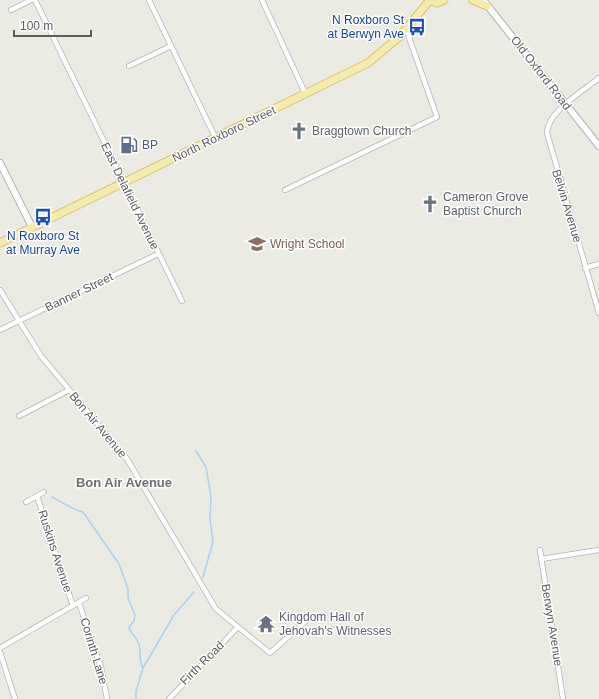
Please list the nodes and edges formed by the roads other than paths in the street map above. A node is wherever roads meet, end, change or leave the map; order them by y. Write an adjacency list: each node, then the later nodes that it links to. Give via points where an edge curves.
1 (31, 0): 9 (street)
2 (35, 0): 19 (street, East Delafield Avenue)
3 (149, 0): 11 (street)
4 (430, 0): 5 (main road, via 437,3); 10 (main road, North Roxboro Street)
5 (444, 0)
6 (473, 0): 8 (main road)
7 (264, 1): 14 (street)
8 (485, 3): 15 (street, Old Oxford Road)
9 (11, 10)
10 (406, 29): 14 (main road, North Roxboro Street, via 368,63); 20 (street, via 437,117)
11 (171, 46): 12 (street); 16 (street)
12 (129, 66)
13 (599, 78): 15 (street, Belvin Avenue)
14 (306, 94): 16 (main road, North Roxboro Street)
15 (566, 104): 17 (street, Old Oxford Road); 25 (street, Belvin Avenue, via 549,120 547,134)
16 (216, 139): 19 (main road, North Roxboro Street)
17 (599, 146)
18 (0, 163): 21 (street)
19 (123, 183): 21 (main road, North Roxboro Street); 23 (street, East Delafield Avenue)
20 (285, 190)
21 (32, 227): 22 (main road, North Roxboro Street)
22 (0, 243)
23 (158, 254): 27 (street, East Delafield Avenue); 29 (street, Banner Street)
24 (599, 264): 25 (street)
25 (586, 268): 28 (street, Belvin Avenue)
26 (0, 290): 29 (street, Bon Air Avenue)
27 (182, 301)
28 (599, 313)
29 (20, 321): 30 (street, Banner Street); 31 (street, Bon Air Avenue, via 41,356)
30 (0, 330)
31 (69, 390): 32 (street); 43 (street, Bon Air Avenue, via 127,458 214,606)
32 (19, 416)
33 (44, 492): 34 (street)
34 (37, 496): 35 (street); 41 (street, Ruskins Avenue)
35 (26, 502)
36 (540, 550): 38 (street, Berwyn Avenue)
37 (599, 550): 38 (street)
38 (541, 560): 49 (street, Berwyn Avenue)
39 (86, 598): 40 (street)
40 (79, 603): 41 (street); 47 (street, Corinth Lane, via 102,667)
41 (73, 606): 44 (street)
42 (308, 620): 43 (street, Bon Air Avenue, via 270,653)
43 (237, 628): 48 (street, Firth Road)
44 (0, 648)
45 (0, 652): 46 (street)
46 (15, 699)
47 (107, 699)
48 (169, 699)
49 (563, 699)

